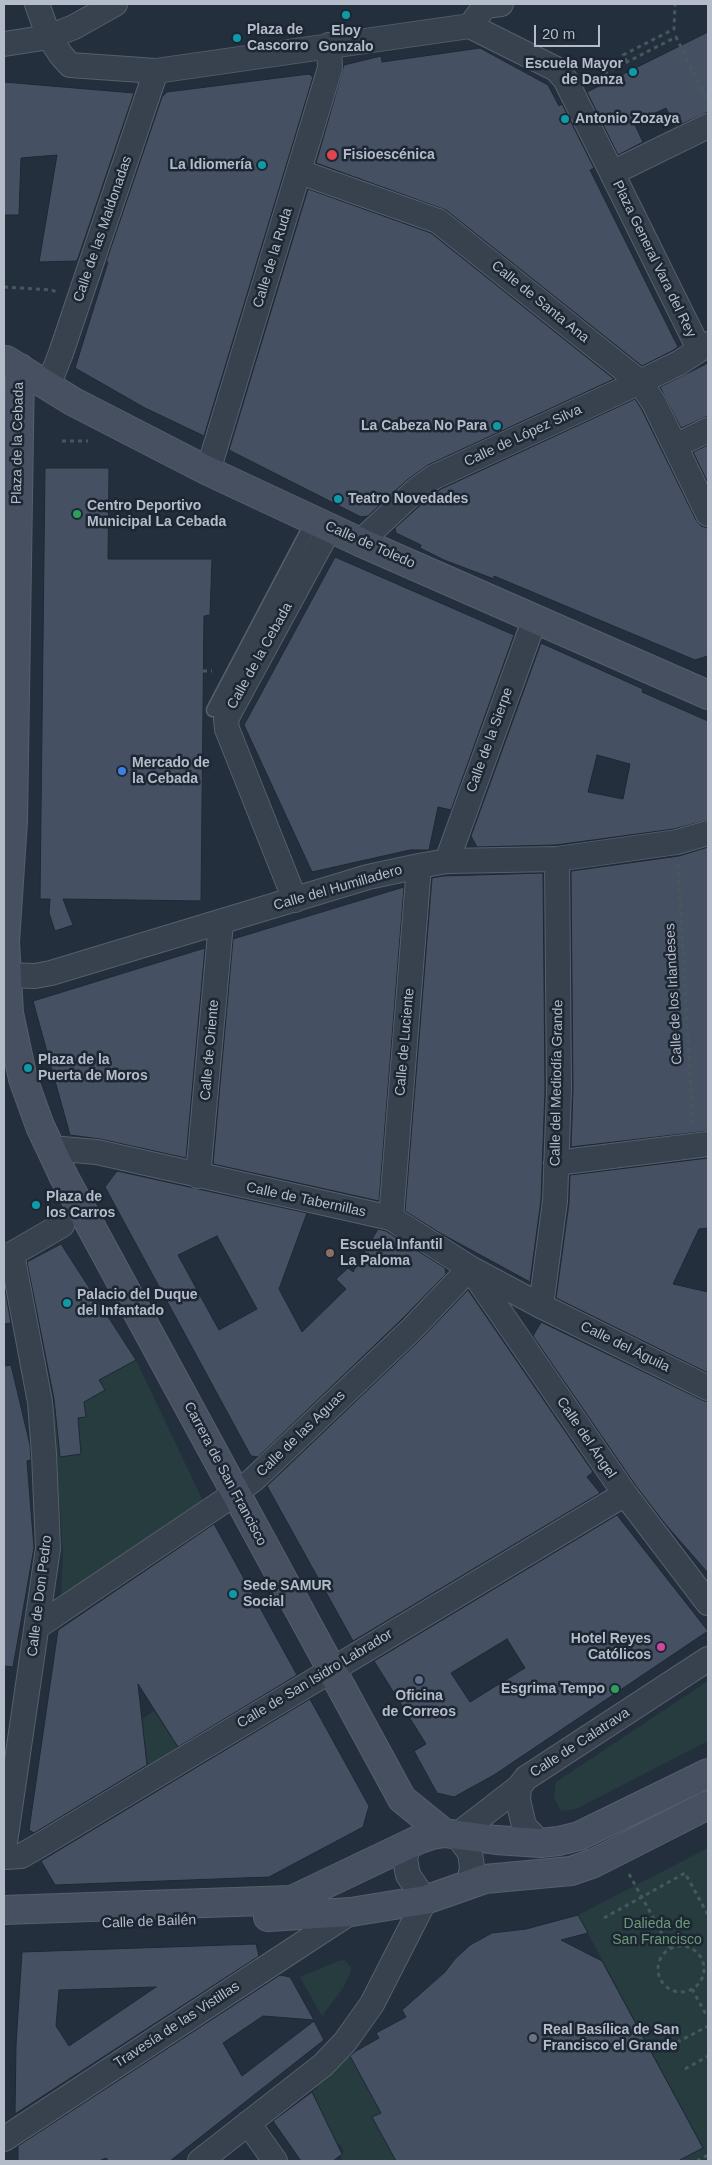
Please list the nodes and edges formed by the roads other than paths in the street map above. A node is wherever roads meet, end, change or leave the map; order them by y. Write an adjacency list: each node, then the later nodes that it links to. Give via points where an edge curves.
1 (37, 4): 5 (street)
2 (115, 4): 5 (street)
3 (501, 4): 4 (street, via 485,6)
4 (470, 26): 7 (street); 11 (street, via 546,62 565,79)
5 (49, 37): 6 (street); 8 (street, via 70,65)
6 (4, 44)
7 (329, 45): 8 (street); 10 (street, Calle de la Ruda, via 330,68)
8 (156, 71): 13 (street, Calle de las Maldonadas, via 61,354)
9 (708, 126): 11 (street, Plaza General Vara del Rey)
10 (300, 172): 14 (street, Calle de Santa Ana, via 438,221); 17 (street, Calle de la Ruda)
11 (612, 173): 12 (street, Plaza General Vara del Rey)
12 (704, 346): 14 (street, Calle de López Silva, via 679,363)
13 (27, 373): 17 (street, Calle de Toledo, via 72,401); 30 (street, Plaza de la Cebada, via 13,821 5,917)
14 (640, 382): 16 (street, Calle de Santa Ana); 20 (street, Calle de López Silva, via 434,477)
15 (708, 430): 16 (street)
16 (675, 446): 18 (street, Calle de Santa Ana)
17 (208, 471): 19 (street, Calle de Toledo)
18 (708, 514)
19 (322, 524): 20 (street, Calle de Toledo); 23 (lane); 28 (street, Calle de la Cebada, via 226,719 227,729)
20 (360, 542): 21 (street, Calle de Toledo)
21 (535, 618): 22 (street, Calle de Toledo); 26 (street, Calle de la Sierpe)
22 (708, 695)
23 (213, 710)
24 (708, 833): 25 (street, Calle del Humilladero, via 677,842)
25 (557, 859): 26 (street, Calle del Humilladero); 33 (street, Calle del Mediodía Grande, via 559,1090)
26 (447, 861): 27 (street, Calle del Humilladero)
27 (419, 866): 28 (street, Calle del Humilladero, via 368,877); 35 (street, Calle de Luciente)
28 (295, 900): 29 (street, Calle del Humilladero)
29 (221, 923): 30 (street, Calle del Humilladero); 34 (street, Calle de Oriente)
30 (5, 987): 32 (street, via 23,1079)
31 (701, 1144): 33 (street)
32 (50, 1148): 34 (street, Calle de Tabernillas, via 96,1152); 41 (street, Carrera de San Francisco)
33 (556, 1162): 39 (street, Calle del Mediodía Grande, via 555,1200)
34 (198, 1176): 35 (street, Calle de Tabernillas)
35 (391, 1218): 38 (street, Calle de Tabernillas)
36 (62, 1226): 37 (street)
37 (8, 1255): 44 (street, Calle de Don Pedro, via 40,1402 48,1548)
38 (470, 1268): 39 (street, Calle de Tabernillas); 41 (street, Calle de las Aguas, via 404,1337); 42 (street, Calle del Ángel)
39 (541, 1306): 40 (street, Calle del Águila)
40 (708, 1388)
41 (235, 1494): 44 (street, Calle de las Aguas); 46 (street, Carrera de San Francisco)
42 (625, 1494): 43 (street, Calle del Ángel); 46 (street, Calle de San Isidro Labrador)
43 (708, 1603)
44 (38, 1626): 54 (street, Calle de Don Pedro)
45 (708, 1659): 48 (street, Calle de Calatrava, via 526,1778)
46 (331, 1670): 49 (street, Carrera de San Francisco); 55 (street, Calle de San Isidro Labrador, via 28,1852)
47 (708, 1773): 52 (street, via 579,1836)
48 (519, 1787): 51 (street, Calle de Calatrava); 52 (street, via 518,1800 524,1826)
49 (402, 1799): 51 (street, Carrera de San Francisco); 53 (street, Carrera de San Francisco)
50 (708, 1804): 56 (street, via 578,1868 546,1875 485,1879)
51 (451, 1834): 52 (street); 53 (street, via 420,1839); 56 (street, via 470,1853)
52 (540, 1842)
53 (408, 1846): 57 (street, via 405,1859 408,1875); 58 (street)
54 (4, 1849)
55 (4, 1857)
56 (469, 1884): 57 (street)
57 (425, 1900): 60 (street); 62 (street, via 372,2004 345,2042 323,2065)
58 (293, 1908): 59 (street, Calle de Bailén); 60 (street); 61 (street, Calle de Bailén)
59 (4, 1910)
60 (350, 1912): 63 (street, Travesía de las Vistillas)
61 (4, 1928)
62 (248, 2123): 64 (street); 65 (street)
63 (4, 2139)
64 (200, 2161)
65 (275, 2161)

